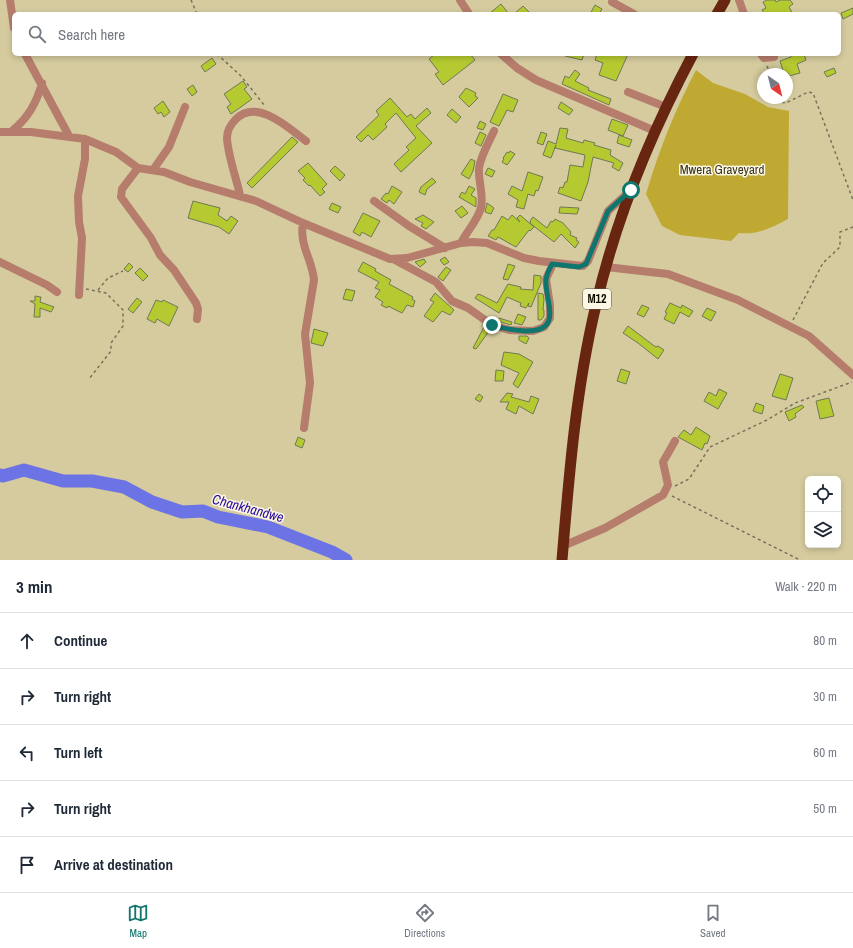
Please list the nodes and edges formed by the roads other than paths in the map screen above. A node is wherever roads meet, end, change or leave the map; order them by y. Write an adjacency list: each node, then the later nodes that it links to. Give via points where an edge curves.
1 (10, 0): 10 (street)
2 (460, 0): 6 (street)
3 (725, 0): 8 (highway)
4 (739, 0): 9 (street)
5 (612, 2): 7 (street)
6 (468, 12)
7 (630, 12)
8 (718, 12)
9 (743, 12)
10 (12, 14)
11 (26, 56): 16 (street)
12 (503, 56): 22 (street, via 536,80)
13 (692, 56): 18 (highway, M12)
14 (763, 56): 15 (street)
15 (774, 57)
16 (42, 83): 20 (street, via 25,119); 24 (street)
17 (628, 92): 18 (street)
18 (666, 107): 22 (highway, M12)
19 (185, 108): 28 (street, via 172,142)
20 (13, 130): 23 (street); 24 (street)
21 (494, 131): 33 (street, via 479,169 481,207 478,217 467,230)
22 (655, 131): 29 (highway, M12)
23 (0, 132)
24 (69, 136): 25 (street)
25 (85, 139): 27 (street, via 116,152); 39 (street, via 85,159 78,196 78,222 82,238)
26 (306, 141): 30 (street, via 282,122 257,112 247,112 239,116 232,122 227,137)
27 (138, 168): 28 (street); 41 (street, via 122,190 121,197 196,303)
28 (153, 170): 30 (street)
29 (631, 190): 37 (street, via 608,211 586,264 579,267); 38 (highway, M12)
30 (240, 195): 32 (street)
31 (374, 201): 34 (street)
32 (304, 223): 35 (street); 43 (street, via 302,241 314,280 305,334 310,382)
33 (461, 243): 34 (street); 37 (street, via 487,243 524,258)
34 (445, 248): 35 (street)
35 (395, 260): 37 (street, via 430,278 452,301 468,308 492,325 509,330 533,331 544,327 550,318 546,279)
36 (0, 262): 40 (street, via 47,284)
37 (552, 264)
38 (606, 267): 42 (street, via 668,274 738,300 791,325 822,345); 45 (highway, M12, via 596,305 579,396)
39 (80, 291)
40 (57, 292)
41 (197, 319)
42 (853, 375)
43 (304, 428)
44 (675, 441): 45 (street, via 663,462 668,481 662,494 604,528)
45 (563, 546): 46 (highway, M12)
46 (562, 560)

